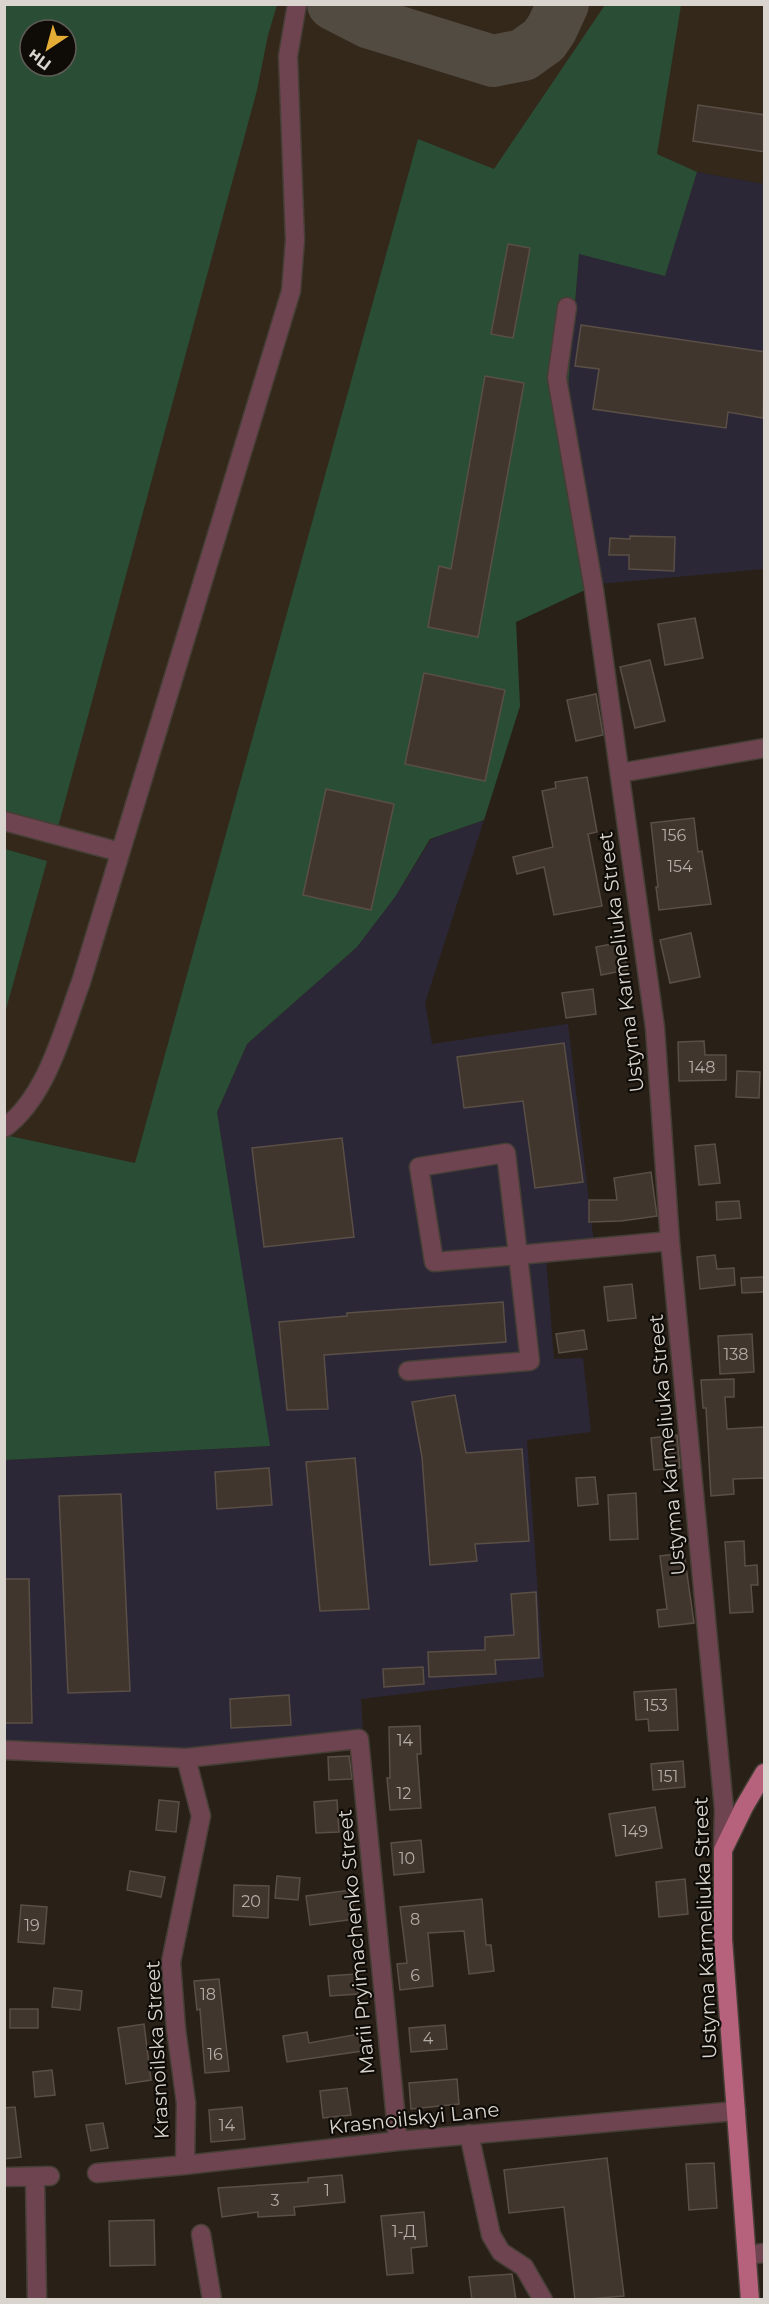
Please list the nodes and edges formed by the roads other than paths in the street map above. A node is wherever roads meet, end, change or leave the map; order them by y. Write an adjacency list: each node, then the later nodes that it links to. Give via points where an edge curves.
1 (297, 4): 6 (street, via 288,56 295,240 291,291)
2 (567, 307): 4 (street, Ustyma Karmeliuka Street, via 556,378 594,590)
3 (765, 748): 4 (street)
4 (620, 773): 8 (street, Ustyma Karmeliuka Street, via 655,1028)
5 (4, 821): 6 (street)
6 (120, 852): 7 (street, via 51,1065 26,1109)
7 (4, 1128)
8 (670, 1241): 9 (street); 14 (street, Ustyma Karmeliuka Street, via 724,1809)
9 (518, 1255): 9 (street, via 506,1153 419,1167 434,1262); 10 (street, via 530,1361)
10 (408, 1371)
11 (4, 1749): 12 (street)
12 (186, 1758): 17 (street, Marii Pryimachenko Street, via 359,1738); 18 (street, Krasnoilska Street, via 201,1816 171,1962 186,2103)
13 (765, 1773): 14 (main road)
14 (723, 1850): 15 (main road, Ustyma Karmeliuka Street, via 723,1939)
15 (736, 2111): 16 (street, Krasnoilskyi Lane); 22 (main road, Ustyma Karmeliuka Street)
16 (469, 2134): 17 (street, Krasnoilskyi Lane); 25 (street, via 491,2235 501,2252 524,2267)
17 (398, 2141): 18 (street, Krasnoilskyi Lane)
18 (185, 2165): 19 (street, Krasnoilskyi Lane)
19 (97, 2173)
20 (4, 2177): 23 (street, via 43,2177)
21 (201, 2234): 24 (street)
22 (756, 2254): 26 (main road, Ustyma Karmeliuka Street)
23 (37, 2300)
24 (212, 2300)
25 (543, 2300)
26 (750, 2300)

